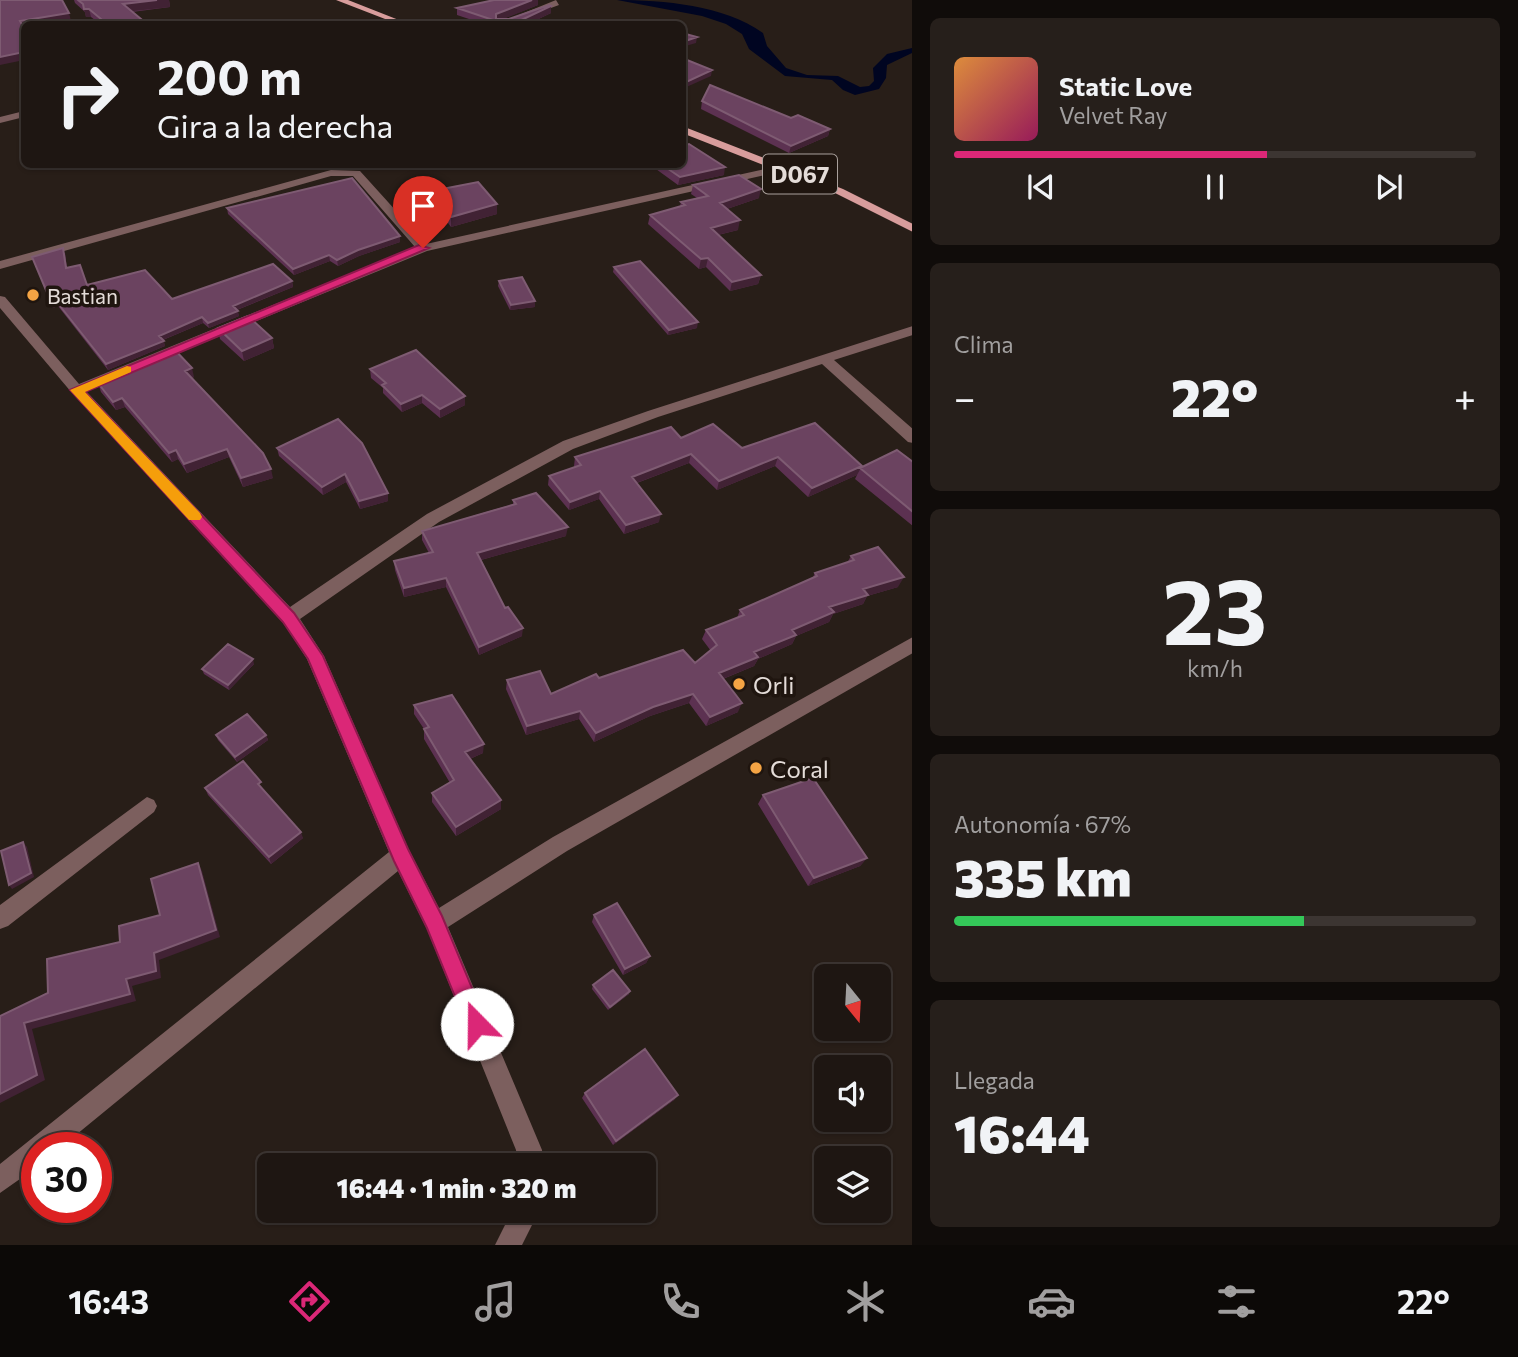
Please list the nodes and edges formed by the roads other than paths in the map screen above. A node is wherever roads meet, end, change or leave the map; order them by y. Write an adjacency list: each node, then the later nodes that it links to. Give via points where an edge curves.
1 (340, 0): 3 (main road)
2 (556, 3): 4 (street)
3 (397, 21)
4 (509, 21)
5 (21, 115): 6 (street)
6 (0, 120)
7 (686, 131): 8 (main road, D067)
8 (783, 167): 9 (main road, D067); 10 (street)
9 (912, 229)
10 (423, 248): 11 (street, via 356,173 346,171); 15 (street)
11 (0, 265)
12 (0, 300): 15 (street)
13 (912, 330): 14 (street)
14 (824, 359): 16 (street); 17 (street, via 568,445 433,518)
15 (77, 390): 17 (street)
16 (912, 438)
17 (289, 617): 20 (street, via 315,656)
18 (912, 644): 22 (street, via 559,844)
19 (147, 806): 21 (street)
20 (401, 855): 22 (street); 23 (street)
21 (0, 918)
22 (435, 923): 24 (street)
23 (59, 1132)
24 (529, 1153)
25 (21, 1163): 26 (street)
26 (0, 1180)
27 (520, 1223): 28 (street)
28 (508, 1245)

